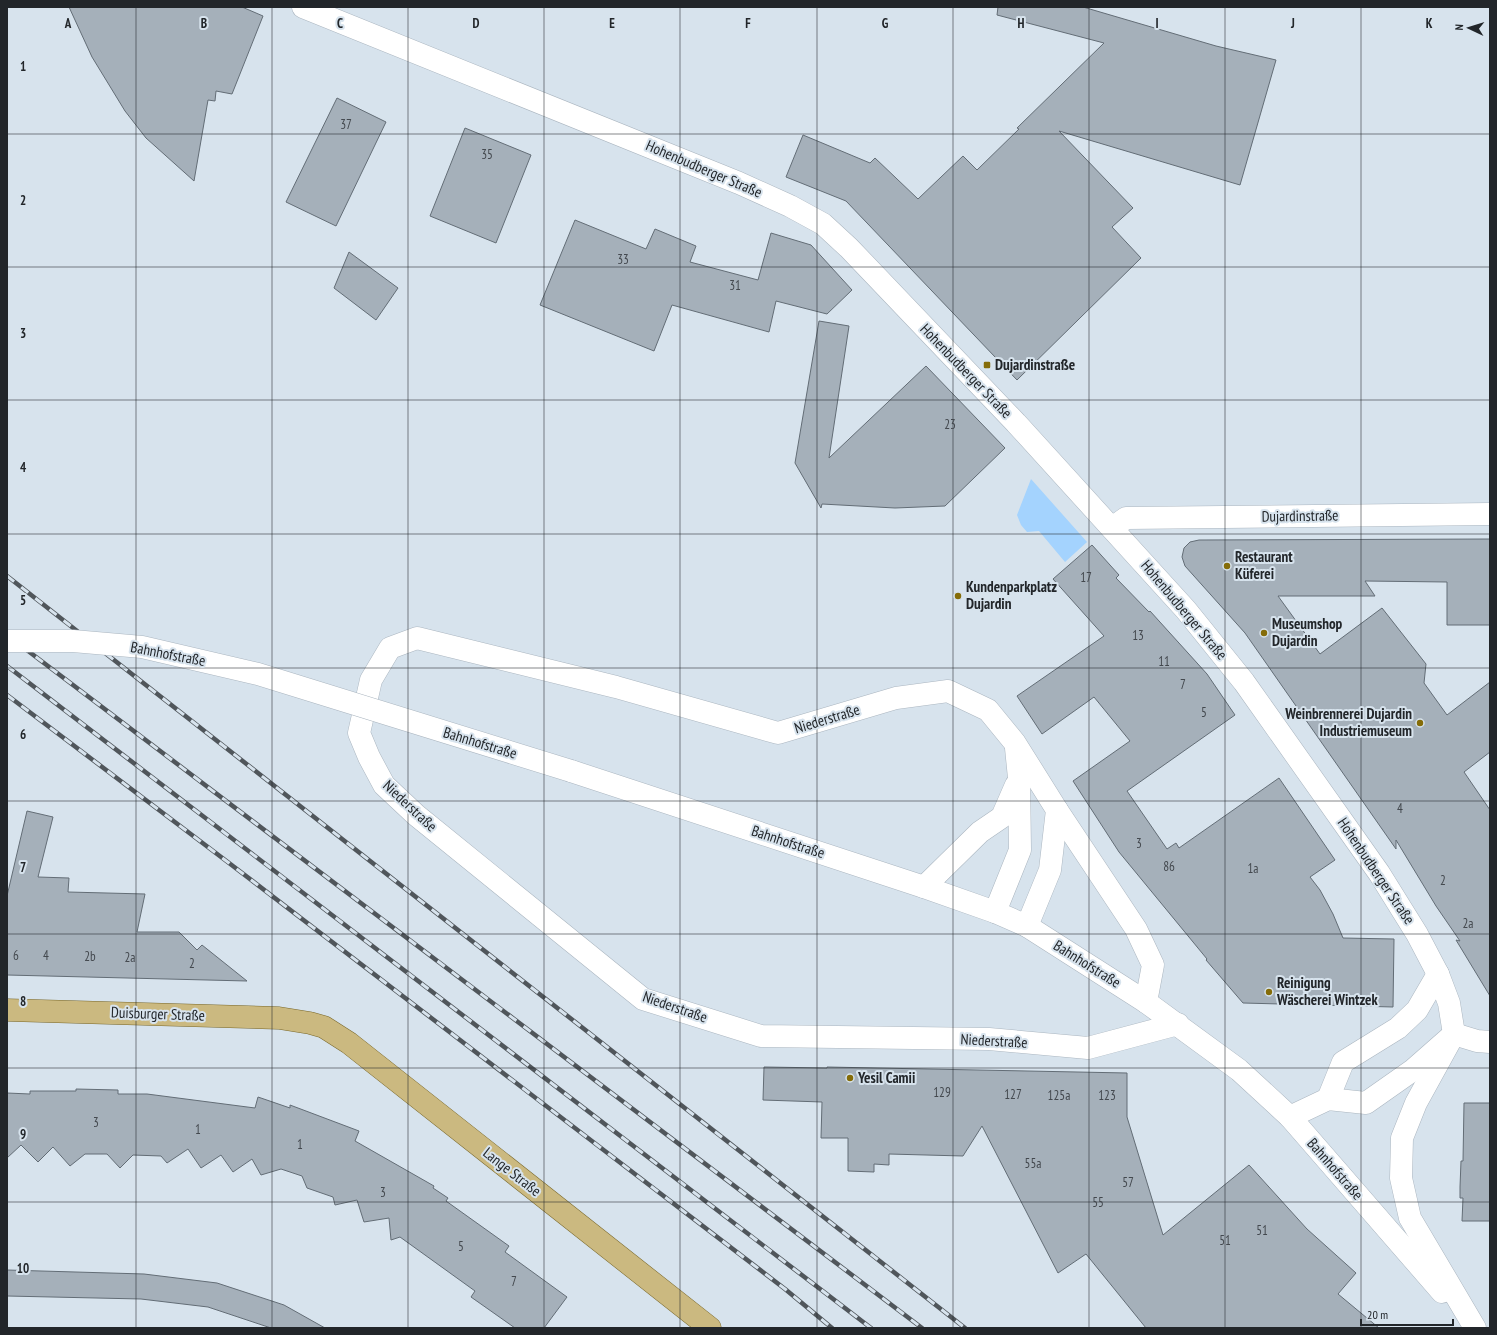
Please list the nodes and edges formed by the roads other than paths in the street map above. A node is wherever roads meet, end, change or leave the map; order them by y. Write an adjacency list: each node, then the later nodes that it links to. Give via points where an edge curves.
1 (303, 7): 3 (street, Hohenbudberger Straße, via 738,183 823,224 978,382)
2 (1490, 514): 3 (street, Dujardinstraße, via 1126,518)
3 (1112, 528): 11 (street, Hohenbudberger Straße, via 1186,610 1244,682 1379,873 1417,934)
4 (7, 641): 8 (street, Bahnhofstraße, bridge, via 73,641 142,647 258,674 571,771)
5 (1015, 743): 6 (street); 7 (street, Niederstraße); 15 (street, Niederstraße, via 988,710 948,691 896,698 778,734 616,687 417,638 390,648 371,680 359,733 384,785 416,815 643,999 761,1036 989,1039 1088,1048)
6 (1019, 778): 8 (street, via 1002,817 980,832); 9 (street, via 1020,850)
7 (1057, 810): 10 (street, via 1050,870); 12 (street, Niederstraße, via 1136,929 1153,965)
8 (924, 887): 9 (street, Bahnhofstraße)
9 (995, 912): 10 (street, Bahnhofstraße)
10 (1027, 926): 12 (street, Bahnhofstraße)
11 (1438, 974): 16 (street, Hohenbudberger Straße, via 1449,1003); 18 (street, via 1416,1010 1398,1028 1343,1062)
12 (1146, 1002): 15 (street, Bahnhofstraße)
13 (7, 1010): 14 (main road, Duisburger Straße, via 279,1018)
14 (310, 1023): 21 (main road, Lange Straße, via 324,1027 349,1043)
15 (1178, 1024): 19 (street, Bahnhofstraße, via 1238,1070)
16 (1454, 1034): 17 (street); 18 (street, via 1413,1070 1366,1103); 23 (street, via 1416,1103 1402,1138 1401,1178 1410,1218)
17 (1490, 1042)
18 (1328, 1099): 19 (street)
19 (1290, 1117): 20 (street, Bahnhofstraße)
20 (1442, 1292): 22 (street, Bahnhofstraße); 23 (street, Bahnhofstraße)
21 (710, 1328)
22 (1461, 1328)
23 (1474, 1328)

